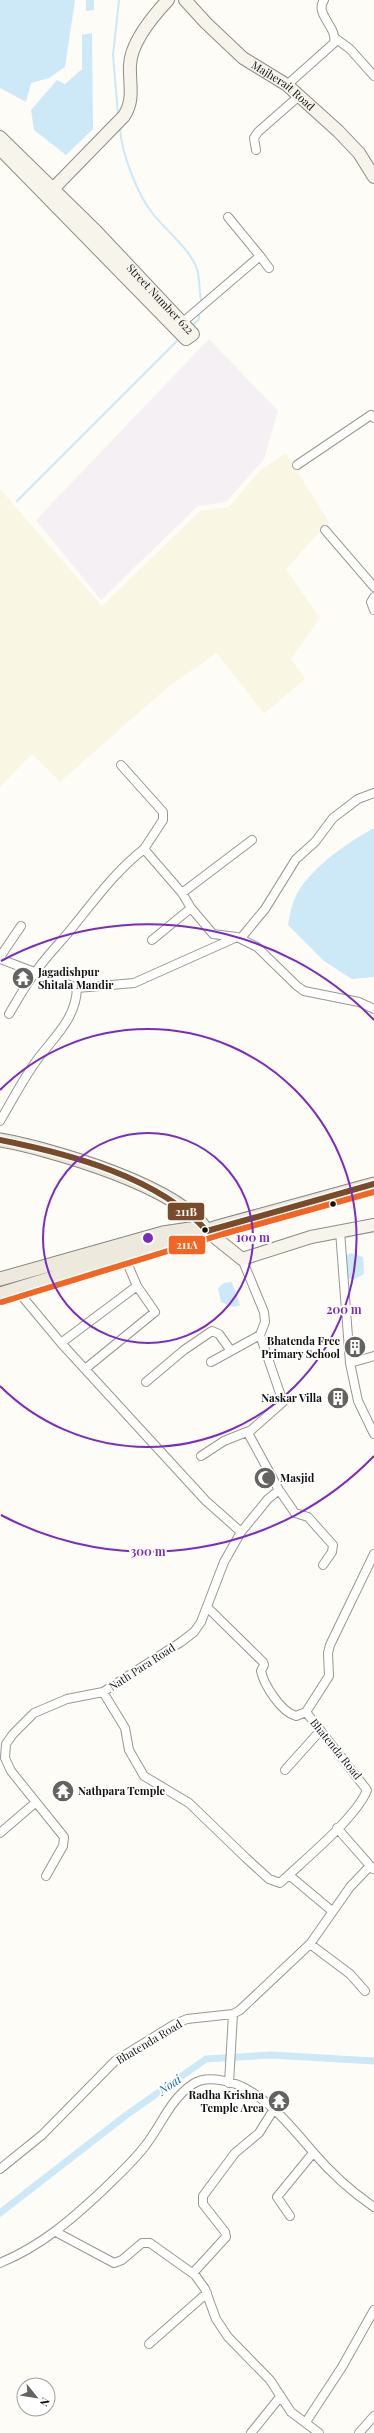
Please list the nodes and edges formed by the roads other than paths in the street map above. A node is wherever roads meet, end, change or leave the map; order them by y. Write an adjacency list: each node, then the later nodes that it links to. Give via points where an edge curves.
1 (168, 0): 12 (street, via 135,43 130,64 130,108)
2 (185, 0): 6 (street, Majherait Road, via 243,58)
3 (324, 0): 4 (street, via 323,14)
4 (335, 38): 5 (street, via 350,49); 6 (street, via 330,47)
5 (374, 76)
6 (287, 85): 7 (street, Majherait Road)
7 (299, 96): 10 (street, via 258,132 254,138); 11 (street, Majherait Road, via 358,153)
8 (0, 138): 12 (street, Street Number 622)
9 (0, 149): 12 (street, Street Number 622)
10 (256, 150)
11 (374, 177)
12 (51, 192): 16 (street, Street Number 622)
13 (228, 217): 14 (street)
14 (260, 256): 15 (street); 17 (street)
15 (269, 268)
16 (136, 281): 17 (street, Street Number 622); 17 (street, Street Number 622, via 187,339 193,333)
17 (183, 322)
18 (374, 418): 19 (street, via 371,415)
19 (297, 465)
20 (325, 530): 21 (street)
21 (374, 587)
22 (374, 597): 23 (street, via 371,605)
23 (374, 610)
24 (121, 765): 27 (street, via 163,812 163,820)
25 (374, 793): 31 (street, via 358,799 333,818 315,842 296,858 265,909)
26 (252, 840): 28 (street)
27 (144, 849): 28 (street); 34 (street, via 129,860 101,890)
28 (182, 893): 29 (street)
29 (191, 908): 31 (street, via 213,934); 32 (street)
30 (20, 926): 33 (street)
31 (239, 938): 35 (street, via 134,983); 36 (street, via 259,949 304,990 360,1002)
32 (152, 940)
33 (0, 958): 34 (street)
34 (36, 971): 35 (street); 37 (street)
35 (77, 988): 38 (street, via 76,1001 69,1018 32,1067)
36 (374, 1009)
37 (9, 1014)
38 (0, 1121)
39 (0, 1140): 43 (main road, via 79,1162 145,1186 181,1206)
40 (374, 1179): 43 (main road)
41 (374, 1184): 43 (main road)
42 (374, 1225): 44 (street)
43 (206, 1229): 45 (main road, via 163,1233); 46 (street)
44 (340, 1232): 46 (street, via 311,1237); 56 (street)
45 (122, 1251): 47 (main road); 48 (street); 49 (main road)
46 (242, 1259): 51 (street, via 264,1312 265,1322)
47 (0, 1279)
48 (137, 1286): 52 (street); 57 (street, via 155,1312)
49 (16, 1289): 50 (main road); 52 (street)
50 (0, 1294)
51 (260, 1335): 53 (street); 59 (street, via 283,1402)
52 (61, 1342): 57 (street)
53 (231, 1351): 55 (street); 58 (street, via 219,1334 212,1331 184,1350)
54 (374, 1356): 56 (street)
55 (211, 1362)
56 (350, 1363): 60 (street, via 358,1402)
57 (86, 1369): 63 (street, via 206,1501)
58 (146, 1382)
59 (250, 1431): 61 (street, via 224,1441); 62 (street, via 248,1436)
60 (374, 1434)
61 (201, 1456)
62 (279, 1490): 63 (street, Nath Para Road, via 268,1499); 65 (street, via 295,1513 308,1517 333,1545 333,1550)
63 (241, 1532): 66 (street, Nath Para Road, via 224,1562)
64 (374, 1554): 68 (street, Bhatenda Road, via 330,1645 329,1676)
65 (323, 1565)
66 (208, 1608): 67 (street, Nath Para Road, via 201,1622 181,1642); 68 (street, via 262,1660 263,1679 284,1709 296,1716)
67 (103, 1692): 71 (street, Nath Para Road, via 67,1699 39,1710 6,1744 5,1758 11,1771); 75 (street, via 125,1728 129,1750 147,1780 189,1803 269,1879 280,1883)
68 (306, 1712): 69 (street, Bhatenda Road)
69 (320, 1731): 70 (street); 72 (street, Bhatenda Road, via 364,1782 367,1790)
70 (285, 1770)
71 (36, 1803): 73 (street); 76 (street, Nath Para Road, via 64,1839)
72 (337, 1828): 74 (street); 75 (street, Bhatenda Road)
73 (0, 1833)
74 (372, 1868): 77 (street)
75 (289, 1875): 77 (street)
76 (46, 1876)
77 (332, 1911): 78 (street)
78 (310, 1944): 79 (street, via 350,1974); 80 (street)
79 (365, 1991)
80 (233, 2014): 81 (street); 84 (street, Bhatenda Road, via 175,2024 115,2061 42,2135)
81 (229, 2083): 82 (street, via 250,2091); 87 (street, via 201,2081 184,2092 166,2113 144,2148)
82 (274, 2109): 83 (street); 89 (street, via 259,2133 235,2153 203,2196 203,2204 225,2232 226,2237)
83 (313, 2153): 85 (street, via 353,2191); 86 (street, via 277,2197)
84 (0, 2169)
85 (374, 2206)
86 (290, 2216)
87 (56, 2232): 88 (street, via 34,2247); 89 (street, via 114,2263 122,2260 142,2243 150,2243)
88 (0, 2263)
89 (193, 2273): 90 (street, via 202,2282)
90 (207, 2293): 92 (street); 93 (street, via 216,2319 228,2337 270,2380)
91 (374, 2310): 95 (street, via 342,2367)
92 (149, 2344)
93 (280, 2397): 95 (street, via 291,2412); 96 (street)
94 (374, 2416): 98 (street)
95 (306, 2422): 97 (street)
96 (250, 2433)
97 (319, 2433)
98 (359, 2433)

